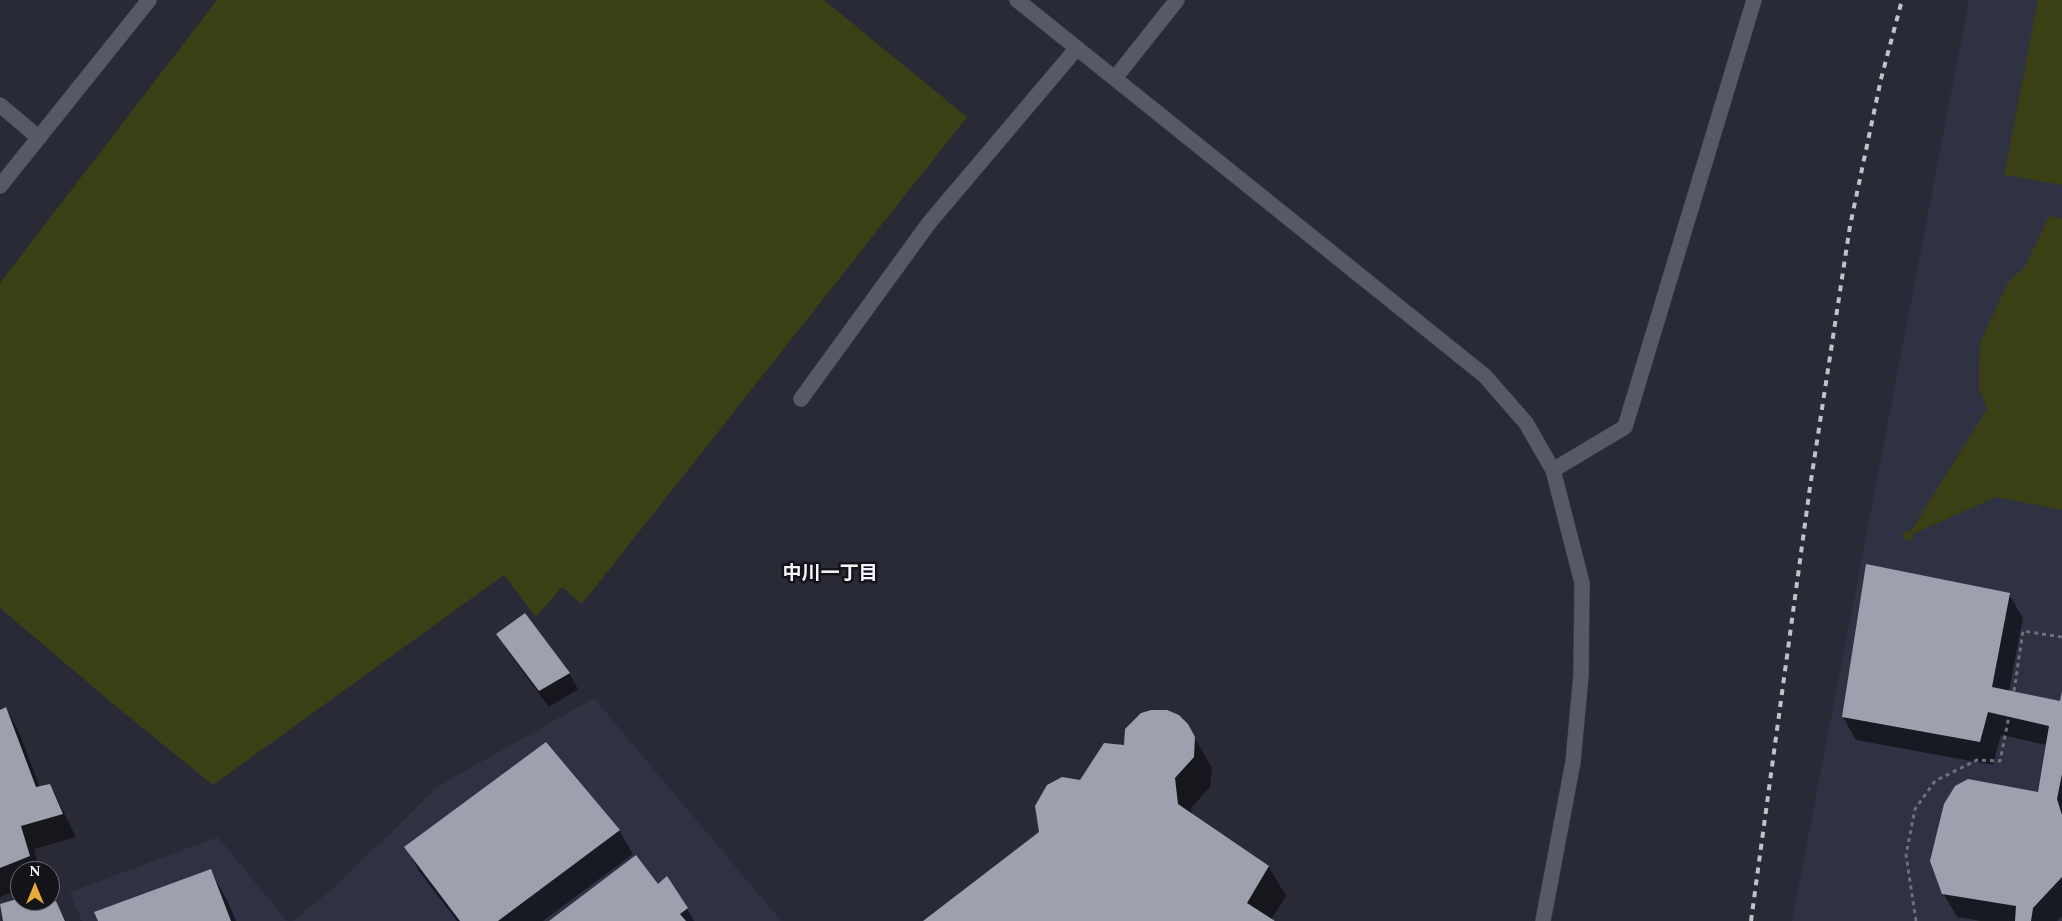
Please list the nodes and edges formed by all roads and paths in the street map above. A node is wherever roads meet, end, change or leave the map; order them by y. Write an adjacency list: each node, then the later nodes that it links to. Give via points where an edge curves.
1 (149, 0): 8 (street)
2 (1017, 0): 5 (street)
3 (1177, 0): 6 (street)
4 (1754, 0): 11 (street, via 1625,427)
5 (1077, 48): 6 (street); 10 (street, via 929,223)
6 (1114, 78): 11 (street, via 1485,376 1526,423)
7 (0, 105): 8 (street)
8 (39, 138): 9 (street)
9 (0, 186)
10 (801, 399)
11 (1553, 470): 15 (street, via 1582,583 1581,675 1573,762)
12 (2062, 637): 13 (path, via 2023,631)
13 (2014, 691)
14 (2010, 716): 16 (path, via 2000,761 1977,760 1935,781 1915,809 1906,855)
15 (1543, 921)
16 (1916, 921)

